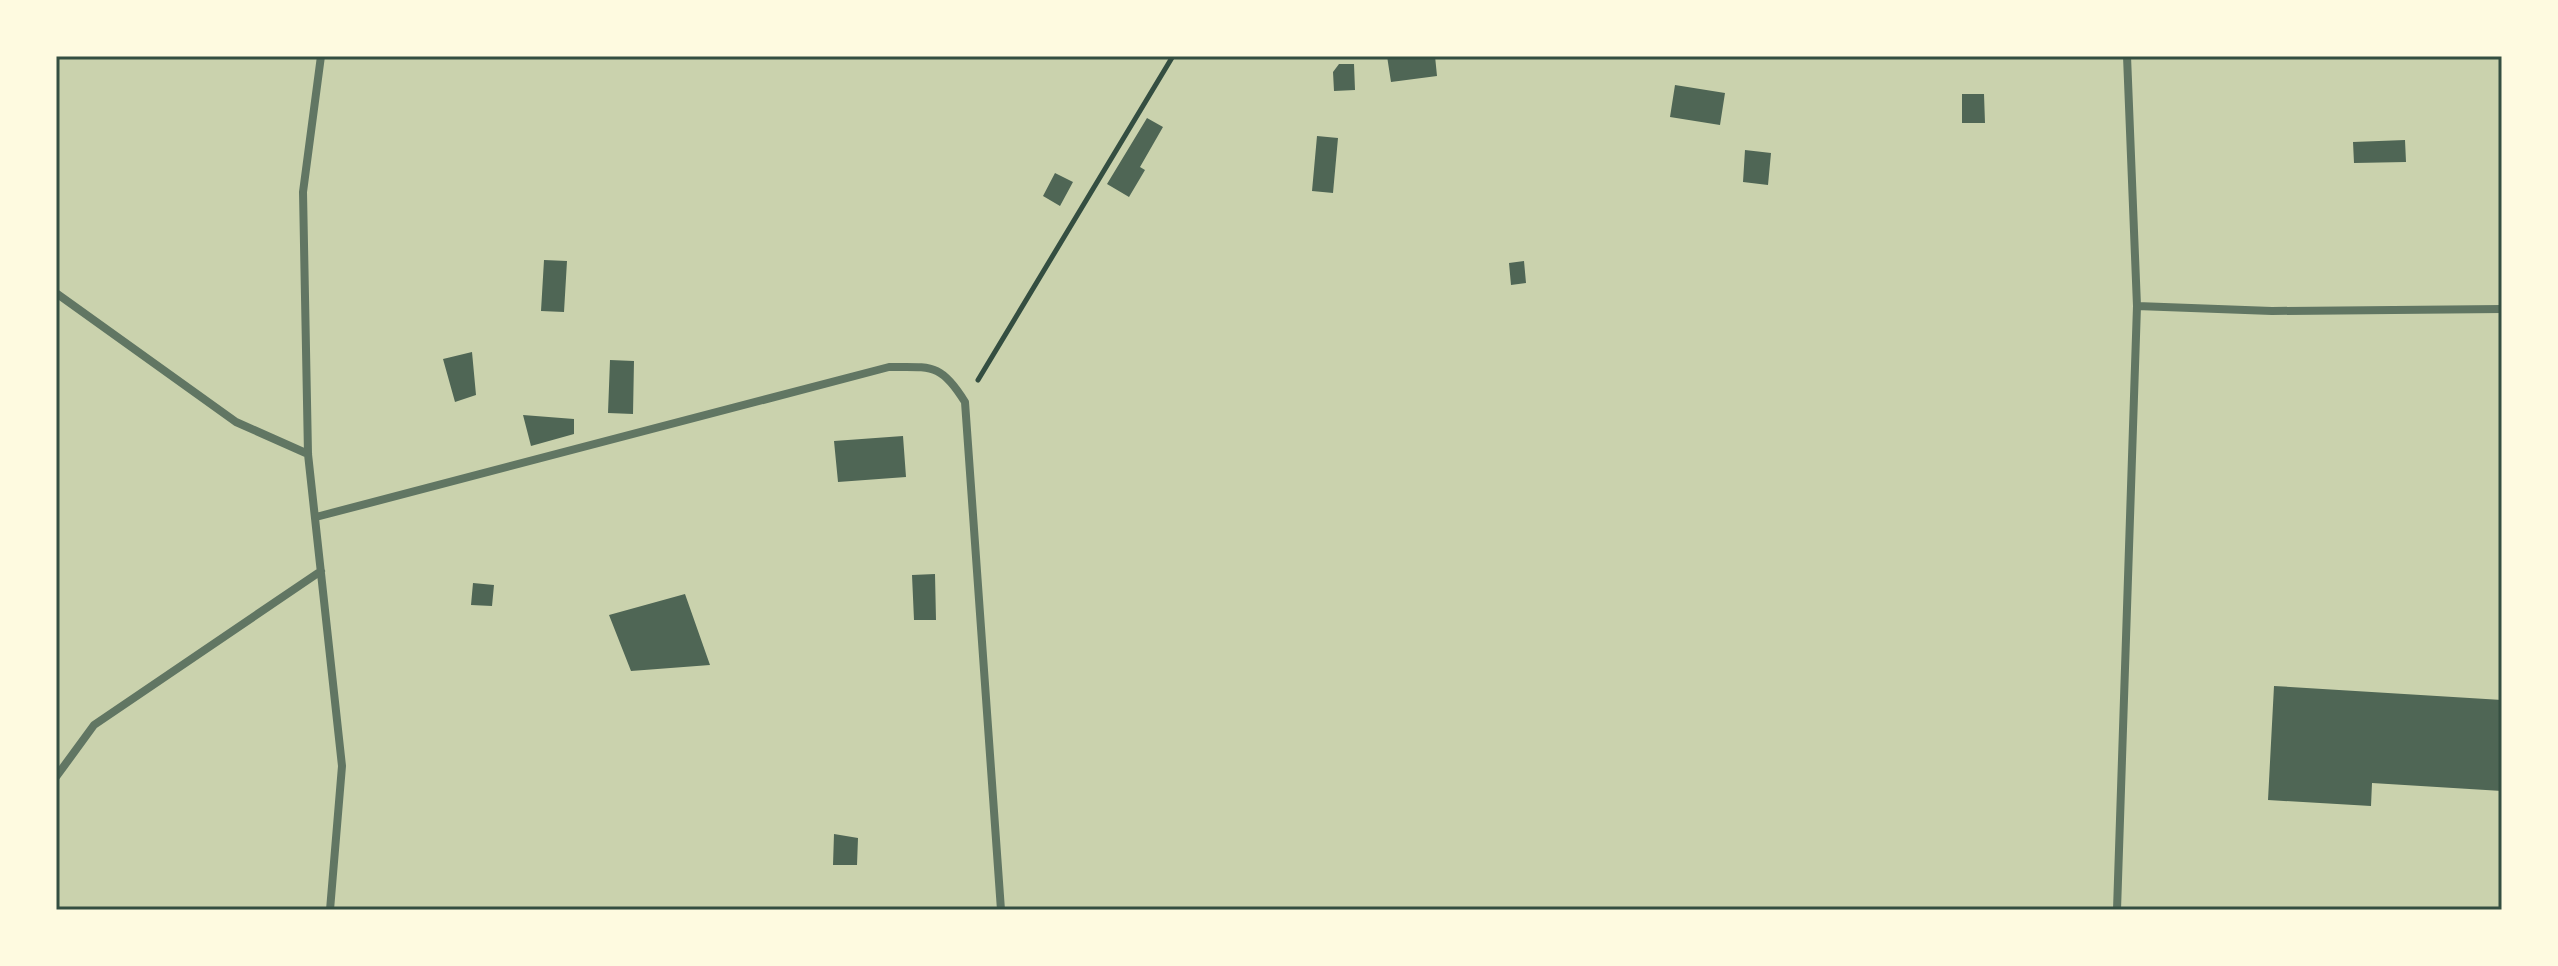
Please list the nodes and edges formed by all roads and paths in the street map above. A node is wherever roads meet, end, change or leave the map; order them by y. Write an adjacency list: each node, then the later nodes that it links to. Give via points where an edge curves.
1 (321, 56): 8 (street, via 303,192)
2 (1173, 56): 7 (path)
3 (2127, 56): 5 (street)
4 (56, 293): 8 (street, via 236,422)
5 (2137, 306): 6 (street); 14 (street)
6 (2502, 309)
7 (965, 402): 9 (street, via 950,377 926,367 889,367); 13 (street)
8 (308, 454): 9 (street)
9 (316, 517): 10 (street)
10 (321, 571): 11 (street, via 94,725); 12 (street, via 342,766)
11 (56, 777)
12 (330, 910)
13 (1001, 910)
14 (2117, 910)

